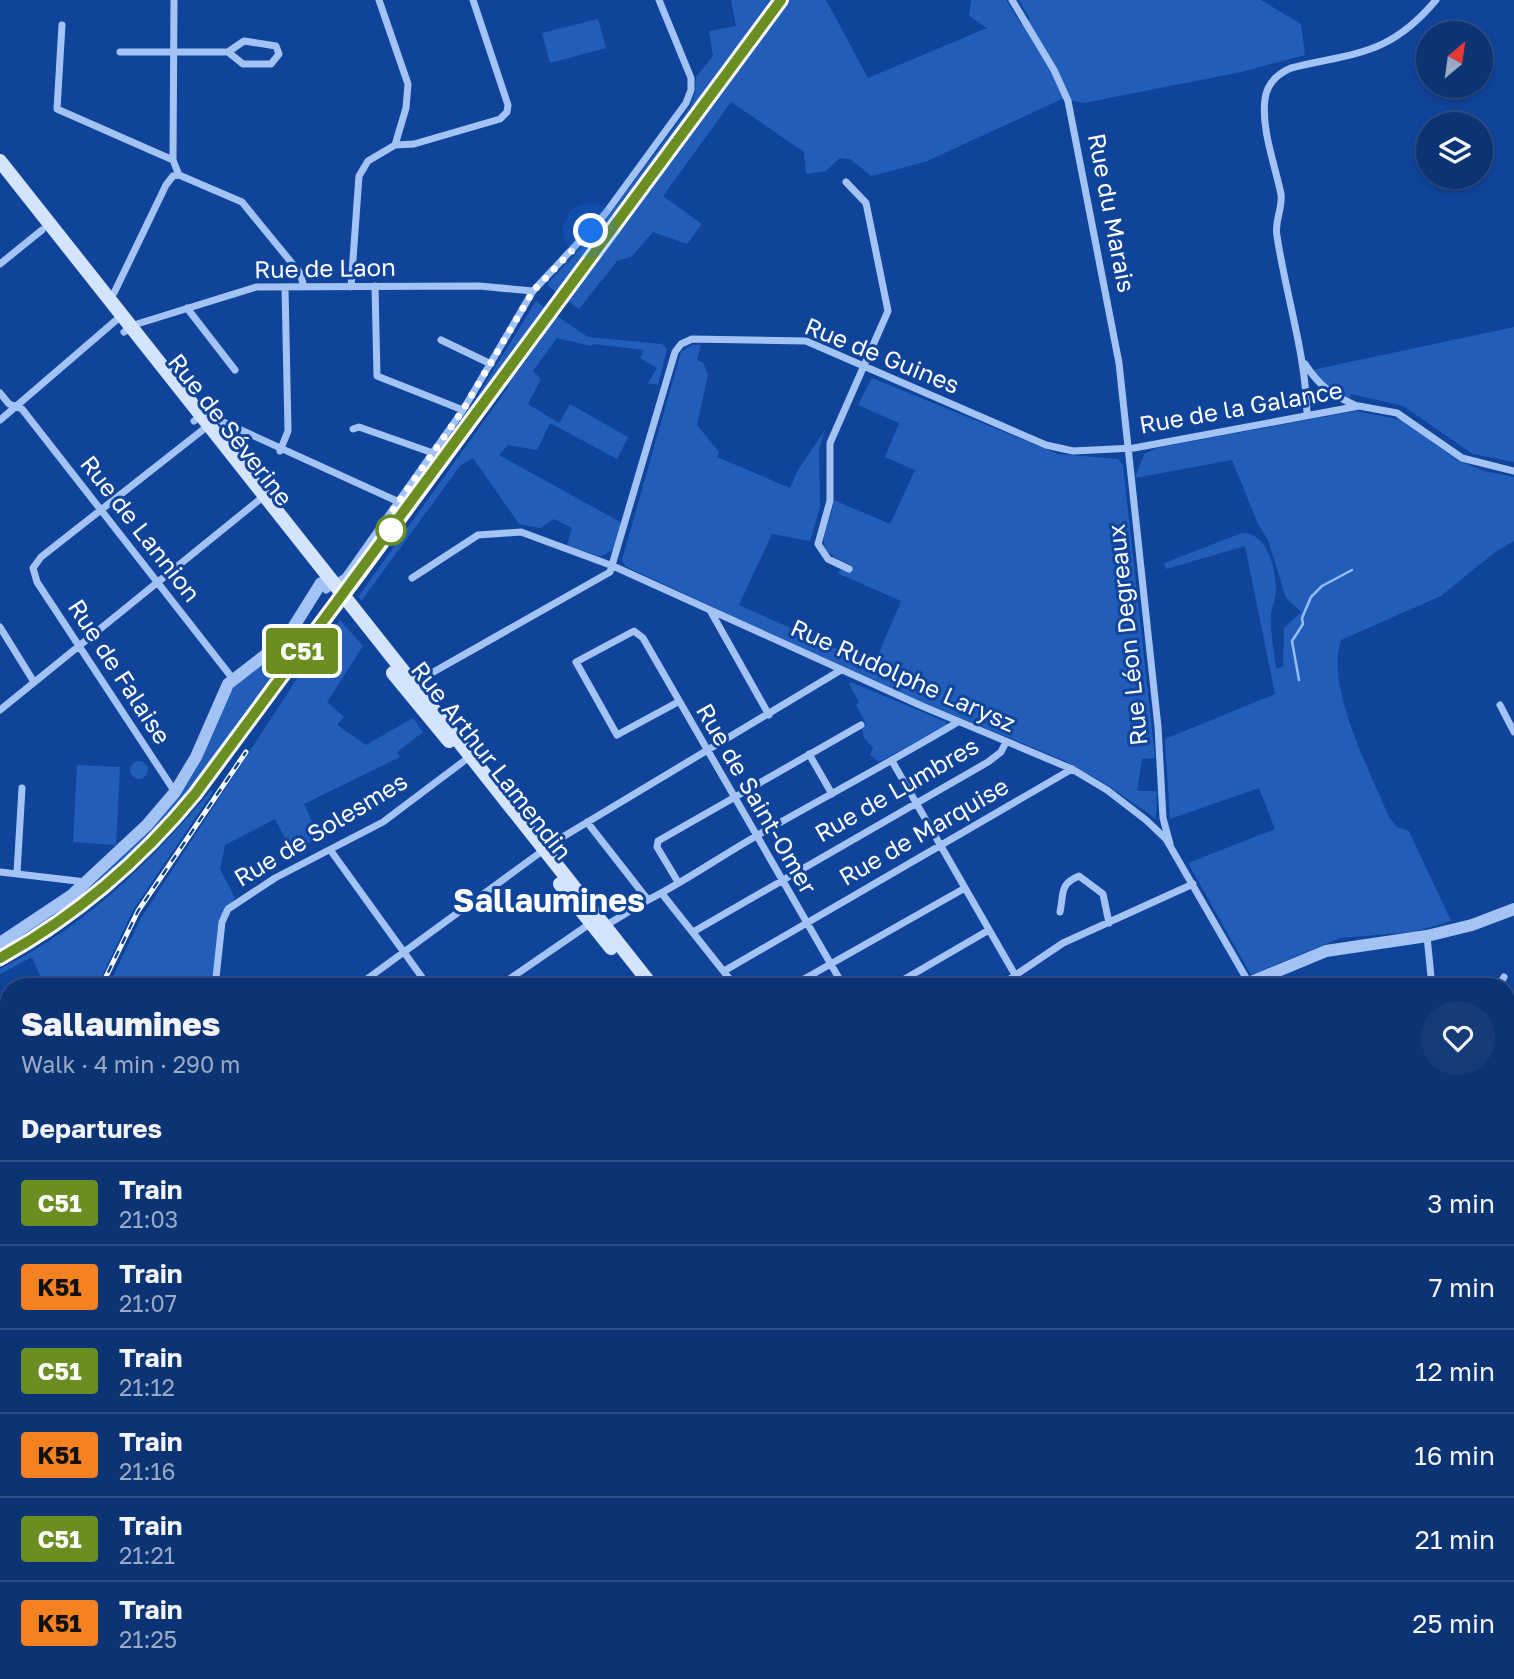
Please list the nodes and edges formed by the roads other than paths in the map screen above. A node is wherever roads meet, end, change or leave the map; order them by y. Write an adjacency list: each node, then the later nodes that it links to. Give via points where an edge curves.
1 (174, 0): 9 (street)
2 (379, 0): 11 (street, via 408,84)
3 (473, 0): 11 (street, via 507,112 500,119 414,144)
4 (659, 0): 23 (street, via 688,71 691,90 686,103 605,214)
5 (1012, 0): 40 (street, Rue du Marais, via 1068,101 1112,322)
6 (1436, 0): 28 (street, via 1395,39 1352,57 1291,68 1270,84 1265,97 1281,196 1276,232)
7 (62, 25): 12 (street, via 57,109)
8 (120, 52): 9 (street)
9 (174, 52): 10 (street); 12 (street)
10 (228, 52): 10 (street, via 243,64 271,64 279,54 270,43 244,41)
11 (395, 145): 22 (street, via 368,161 359,176)
12 (173, 160): 15 (street)
13 (0, 161): 26 (main road)
14 (0, 175): 17 (main road, Rue de Séverine)
15 (179, 175): 21 (street, via 243,202 300,274); 24 (street, via 166,185)
16 (846, 182): 30 (street, via 866,203 888,312)
17 (42, 230): 18 (street); 26 (main road, Rue de Séverine)
18 (0, 264)
19 (375, 286): 22 (street, Rue de Laon); 23 (street, Rue de Laon, via 523,287); 35 (street, via 377,376)
20 (285, 287): 21 (street, Rue de Laon); 25 (street, Rue de Laon, via 246,288); 41 (street, via 288,431)
21 (304, 287): 22 (street, Rue de Laon)
22 (351, 287)
23 (533, 291): 29 (street)
24 (114, 293)
25 (187, 308): 26 (street, Rue de Laon); 31 (street)
26 (122, 324): 33 (street); 38 (main road, Rue de Séverine)
27 (441, 340): 29 (street)
28 (1303, 361): 34 (street, via 1322,388); 36 (street)
29 (491, 364): 35 (street)
30 (864, 365): 40 (street, Rue de Guines, via 1060,449); 47 (street, Rue de Guines, via 797,339 696,338 681,344); 48 (street, via 830,443 830,502 818,544 828,559)
31 (235, 370)
32 (0, 393): 33 (street, Rue de Lannion)
33 (15, 406): 37 (street); 46 (street, Rue de Lannion)
34 (1359, 406): 36 (street, Rue de la Galance); 43 (street, Rue de la Galance, via 1397,413 1462,458)
35 (463, 410): 42 (street)
36 (1307, 415): 40 (street, Rue de la Galance)
37 (0, 420)
38 (201, 423): 41 (street, via 210,416); 44 (main road, Rue de Séverine); 46 (street)
39 (353, 429): 42 (street, via 359,427)
40 (1127, 448): 78 (street, Rue Léon Degreaux, via 1158,727)
41 (280, 451): 45 (street)
42 (433, 453): 45 (street)
43 (1514, 471)
44 (261, 499): 50 (street); 51 (main road, Rue de Séverine)
45 (399, 502): 51 (street)
46 (100, 511): 50 (street, Rue de Lannion); 55 (street, Rue de Falaise, via 41,557 33,573)
47 (613, 566): 49 (street, Rue Rudolphe Larysz, via 521,532 478,536); 53 (street, Rue Rudolphe Larysz); 59 (street, via 605,576)
48 (849, 569)
49 (412, 578)
50 (158, 583): 55 (street); 57 (street, Rue de Lannion)
51 (328, 589): 52 (main road, Rue de Séverine); 57 (street, via 267,657); 59 (main road, Rue Arthur Lamendin)
52 (354, 610): 59 (main road, Rue Arthur Lamendin)
53 (711, 612): 56 (street, Rue Rudolphe Larysz); 63 (street)
54 (0, 627): 58 (street)
55 (78, 646): 58 (street); 74 (street, Rue de Falaise)
56 (841, 670): 63 (street); 64 (street, Rue Rudolphe Larysz)
57 (233, 679): 74 (street)
58 (34, 682): 62 (street)
59 (409, 685): 70 (main road, Rue Arthur Lamendin); 85 (main road, Rue Arthur Lamendin)
60 (678, 702): 60 (street, Rue de Saint-Omer, via 617,735 576,662 634,631 643,638); 68 (street, Rue de Saint-Omer)
61 (1500, 705): 66 (street)
62 (0, 710)
63 (769, 715): 68 (street)
64 (958, 722): 67 (street, Rue Rudolphe Larysz); 71 (street)
65 (862, 725): 69 (street)
66 (1514, 732)
67 (1006, 742): 72 (street, Rue Rudolphe Larysz); 77 (street, Rue de Lumbres, via 988,762)
68 (709, 752): 76 (street, Rue de Saint-Omer); 79 (street)
69 (809, 754): 75 (street); 76 (street)
70 (464, 761): 84 (street, Rue de Solesmes, via 383,822); 85 (main road, Rue Arthur Lamendin)
71 (892, 761): 75 (street); 77 (street)
72 (1072, 769): 80 (street, Rue Rudolphe Larysz); 83 (street, Rue de Marquise)
73 (22, 788): 87 (street)
74 (175, 792): 90 (street, via 136,838)
75 (832, 793): 81 (street)
76 (733, 797): 81 (street, Rue de Saint-Omer); 89 (street, via 658,841 657,847)
77 (916, 802): 83 (street); 88 (street, Rue de Lumbres)
78 (1163, 818): 80 (street); 82 (street, Rue Léon Degreaux)
79 (587, 822): 85 (street); 94 (street)
80 (1155, 828): 82 (street, Rue Rudolphe Larysz)
81 (756, 836): 88 (street, Rue de Saint-Omer); 89 (street)
82 (1168, 842): 91 (street, Rue Léon Degreaux)
83 (939, 845): 92 (street); 97 (street, Rue de Marquise)
84 (331, 851): 104 (street); 108 (street, Rue de Solesmes, via 275,878 228,909 222,922)
85 (541, 853): 99 (main road, Rue Arthur Lamendin); 104 (street)
86 (0, 872): 87 (street)
87 (17, 873): 90 (street)
88 (780, 880): 97 (street, Rue de Saint-Omer); 101 (street, Rue de Lumbres)
89 (678, 882): 93 (street)
90 (88, 883): 103 (street)
91 (1193, 884): 98 (street); 120 (street, Rue Léon Degreaux)
92 (965, 888): 100 (street); 105 (street)
93 (663, 895): 94 (street); 101 (street)
94 (648, 900): 99 (street)
95 (1514, 909): 102 (street)
96 (1060, 912): 98 (street, via 1062,888 1067,880 1079,876 1103,894)
97 (806, 923): 105 (street, Rue de Saint-Omer); 106 (street, Rue de Marquise)
98 (1109, 923): 107 (street, via 1063,943)
99 (598, 927): 111 (street); 112 (main road, Rue Arthur Lamendin); 113 (main road, Rue Arthur Lamendin)
100 (989, 930): 107 (street); 117 (street)
101 (693, 932): 106 (street)
102 (1427, 936): 121 (street, via 1326,951); 122 (street)
103 (0, 943)
104 (404, 953): 109 (street); 110 (street)
105 (830, 964): 115 (street); 116 (street, Rue de Saint-Omer)
106 (724, 971): 114 (street)
107 (1015, 975): 118 (street); 119 (street)
108 (216, 978)
109 (369, 978)
110 (422, 978)
111 (511, 978)
112 (635, 978)
113 (645, 978)
114 (729, 978)
115 (806, 978)
116 (839, 978)
117 (906, 978)
118 (1011, 978)
119 (1017, 978)
120 (1240, 978)
121 (1261, 978)
122 (1431, 978)

